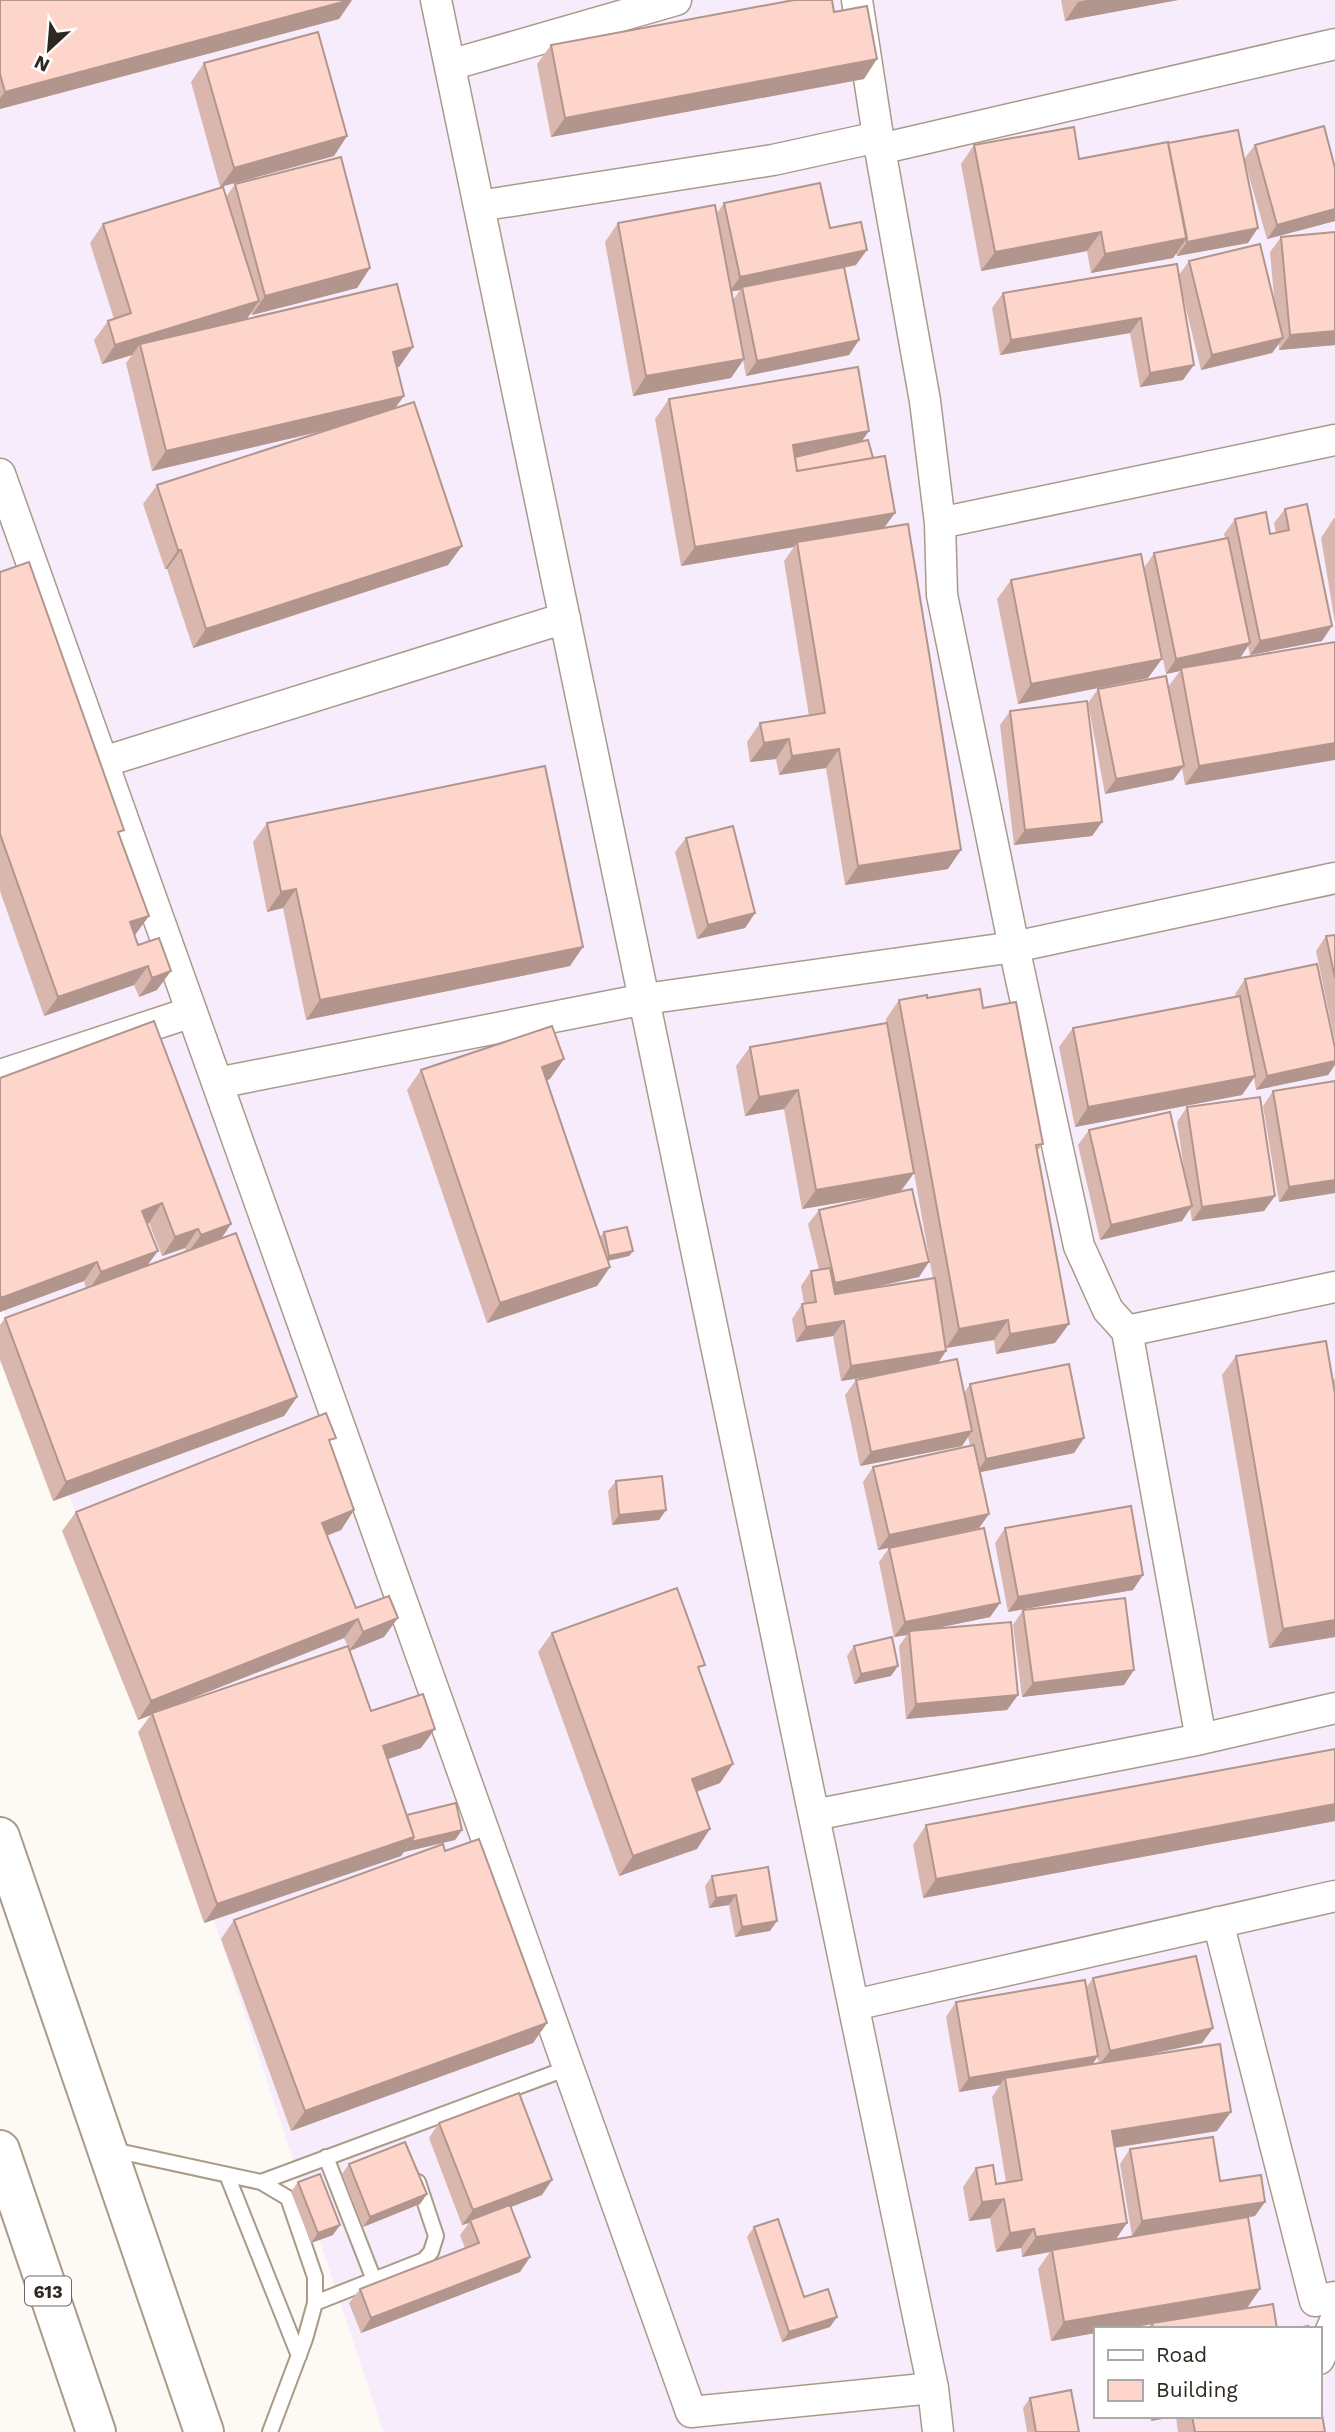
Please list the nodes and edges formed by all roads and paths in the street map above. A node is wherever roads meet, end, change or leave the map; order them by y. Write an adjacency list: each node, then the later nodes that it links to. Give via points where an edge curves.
1 (436, 0): 5 (street)
2 (676, 0): 5 (street)
3 (857, 0): 6 (street)
4 (1335, 44): 6 (street)
5 (450, 65): 7 (street)
6 (879, 143): 7 (street); 10 (street, via 925,401)
7 (479, 205): 11 (street)
8 (1335, 440): 10 (street)
9 (0, 474): 12 (street)
10 (940, 523): 14 (street, via 943,595)
11 (565, 618): 12 (street); 15 (street)
12 (103, 762): 16 (street)
13 (1335, 878): 14 (street)
14 (1014, 947): 15 (street); 20 (street, via 1079,1246 1108,1310)
15 (645, 999): 18 (street); 23 (street)
16 (192, 1012): 17 (street); 18 (street)
17 (0, 1075)
18 (217, 1083): 28 (street)
19 (1335, 1287): 20 (street)
20 (1127, 1331): 22 (street)
21 (1335, 1709): 22 (street)
22 (1201, 1739): 23 (street)
23 (814, 1815): 27 (street)
24 (0, 1837): 29 (main road)
25 (1335, 1896): 26 (street)
26 (1218, 1922): 27 (street); 37 (street, via 1315,2301)
27 (863, 2011): 42 (street)
28 (568, 2068): 31 (lane, via 402,2136); 42 (street, via 691,2412)
29 (107, 2149): 33 (lane); 45 (main road)
30 (0, 2150): 35 (main road, 613)
31 (326, 2157): 34 (lane); 36 (lane)
32 (414, 2169): 36 (lane, via 436,2235 431,2252 424,2260)
33 (227, 2175): 34 (lane); 41 (lane)
34 (261, 2182): 38 (lane, via 288,2198 316,2277)
35 (44, 2276): 43 (main road, 613); 44 (main road)
36 (374, 2280): 38 (lane)
37 (1335, 2297)
38 (315, 2303): 41 (lane)
39 (1335, 2321): 40 (street)
40 (1321, 2354)
41 (299, 2356): 46 (lane)
42 (933, 2388): 47 (street)
43 (96, 2432)
44 (111, 2432)
45 (204, 2432)
46 (270, 2432)
47 (938, 2432)

